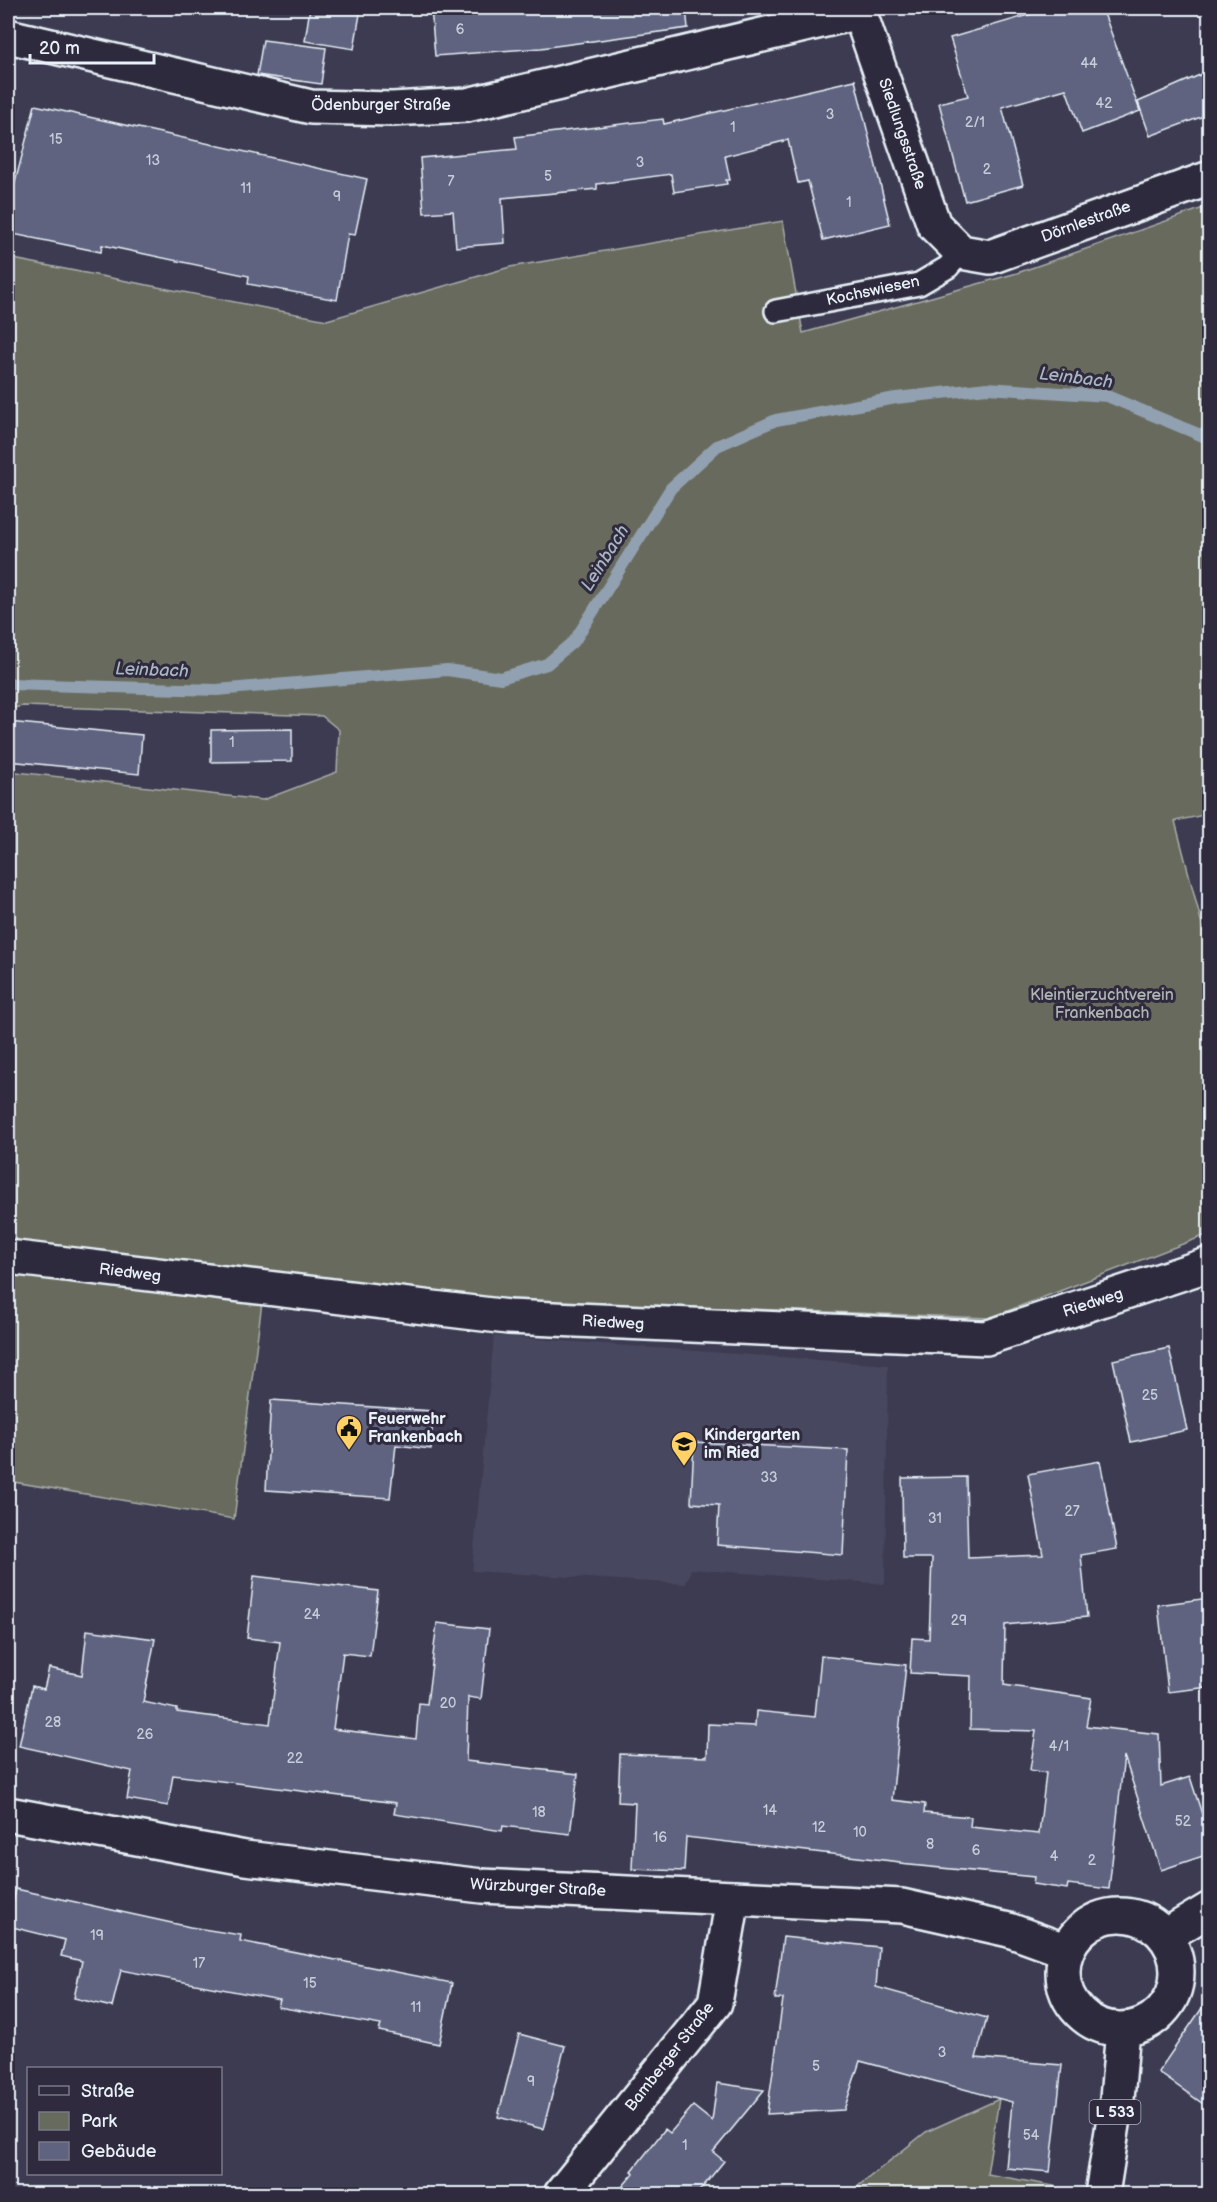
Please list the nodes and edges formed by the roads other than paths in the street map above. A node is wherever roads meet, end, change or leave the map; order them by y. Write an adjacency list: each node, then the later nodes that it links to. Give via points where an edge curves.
1 (858, 10): 2 (street, Ödenburger Straße, via 467,105 392,109 311,107); 4 (street, Siedlungsstraße, via 934,225)
2 (8, 36)
3 (1209, 178): 4 (street, Dörnlestraße, via 990,257)
4 (961, 252): 5 (lane, Kochswiesen, via 948,267 919,284)
5 (776, 311)
6 (8, 1257): 7 (street, Riedweg, via 508,1317 986,1338)
7 (1209, 1264)
8 (8, 1814): 9 (street, Würzburger Straße, via 245,1858 482,1886)
9 (733, 1898): 12 (street, Würzburger Straße, via 902,1906 1009,1930); 14 (street, Bamberger Straße, via 715,2003)
10 (1209, 1909): 11 (street)
11 (1165, 1936): 12 (street, via 1138,1917 1109,1916 1087,1925); 13 (street, via 1173,1947 1178,1967 1177,1985 1169,2003 1147,2024)
12 (1067, 1951): 13 (street, via 1065,1987 1073,2004 1086,2018 1103,2027)
13 (1124, 2029): 15 (street, L 533)
14 (561, 2194)
15 (1102, 2194)

